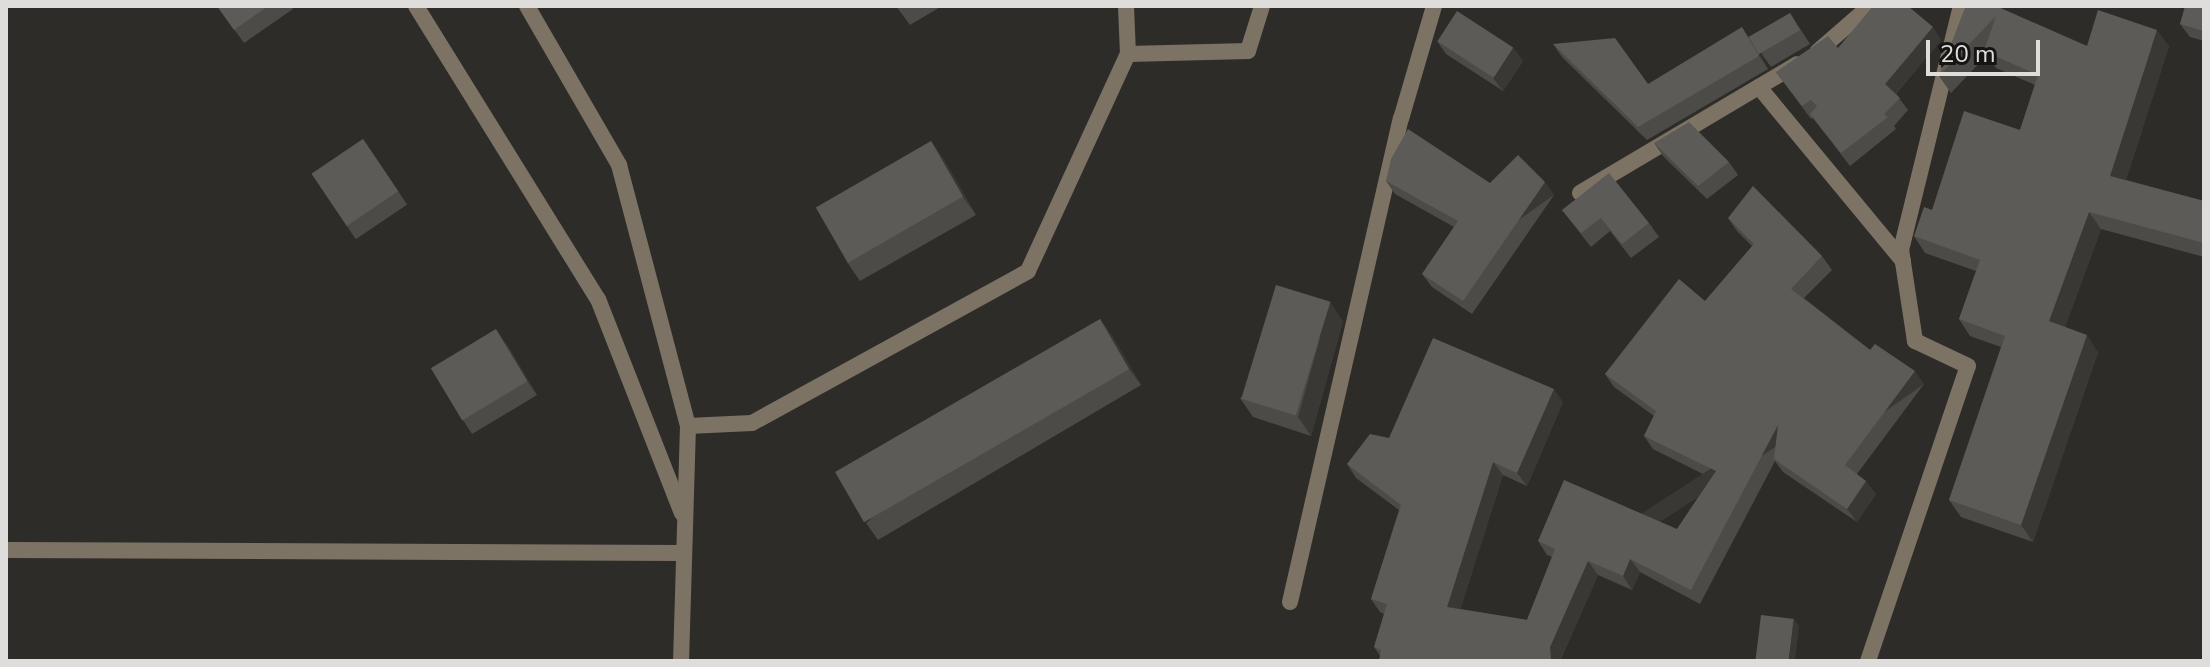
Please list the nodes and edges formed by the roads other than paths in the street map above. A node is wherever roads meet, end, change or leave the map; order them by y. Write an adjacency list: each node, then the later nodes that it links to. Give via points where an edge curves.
1 (416, 6): 13 (street, via 598,299)
2 (527, 6): 12 (street, via 619,165)
3 (1126, 6): 8 (street)
4 (1262, 6): 8 (street, via 1248,51)
5 (1434, 6): 16 (street, via 1401,119)
6 (1870, 6): 9 (street, via 1816,53)
7 (1961, 6): 11 (street, via 1901,250)
8 (1128, 54): 12 (street, via 1028,271 752,423)
9 (1759, 87): 10 (street); 11 (street)
10 (1580, 193)
11 (1903, 261): 18 (street, via 1915,341 1968,366)
12 (688, 426): 13 (street)
13 (684, 518): 15 (street)
14 (6, 550): 15 (street)
15 (682, 553): 17 (street)
16 (1290, 602)
17 (681, 661)
18 (1868, 661)

